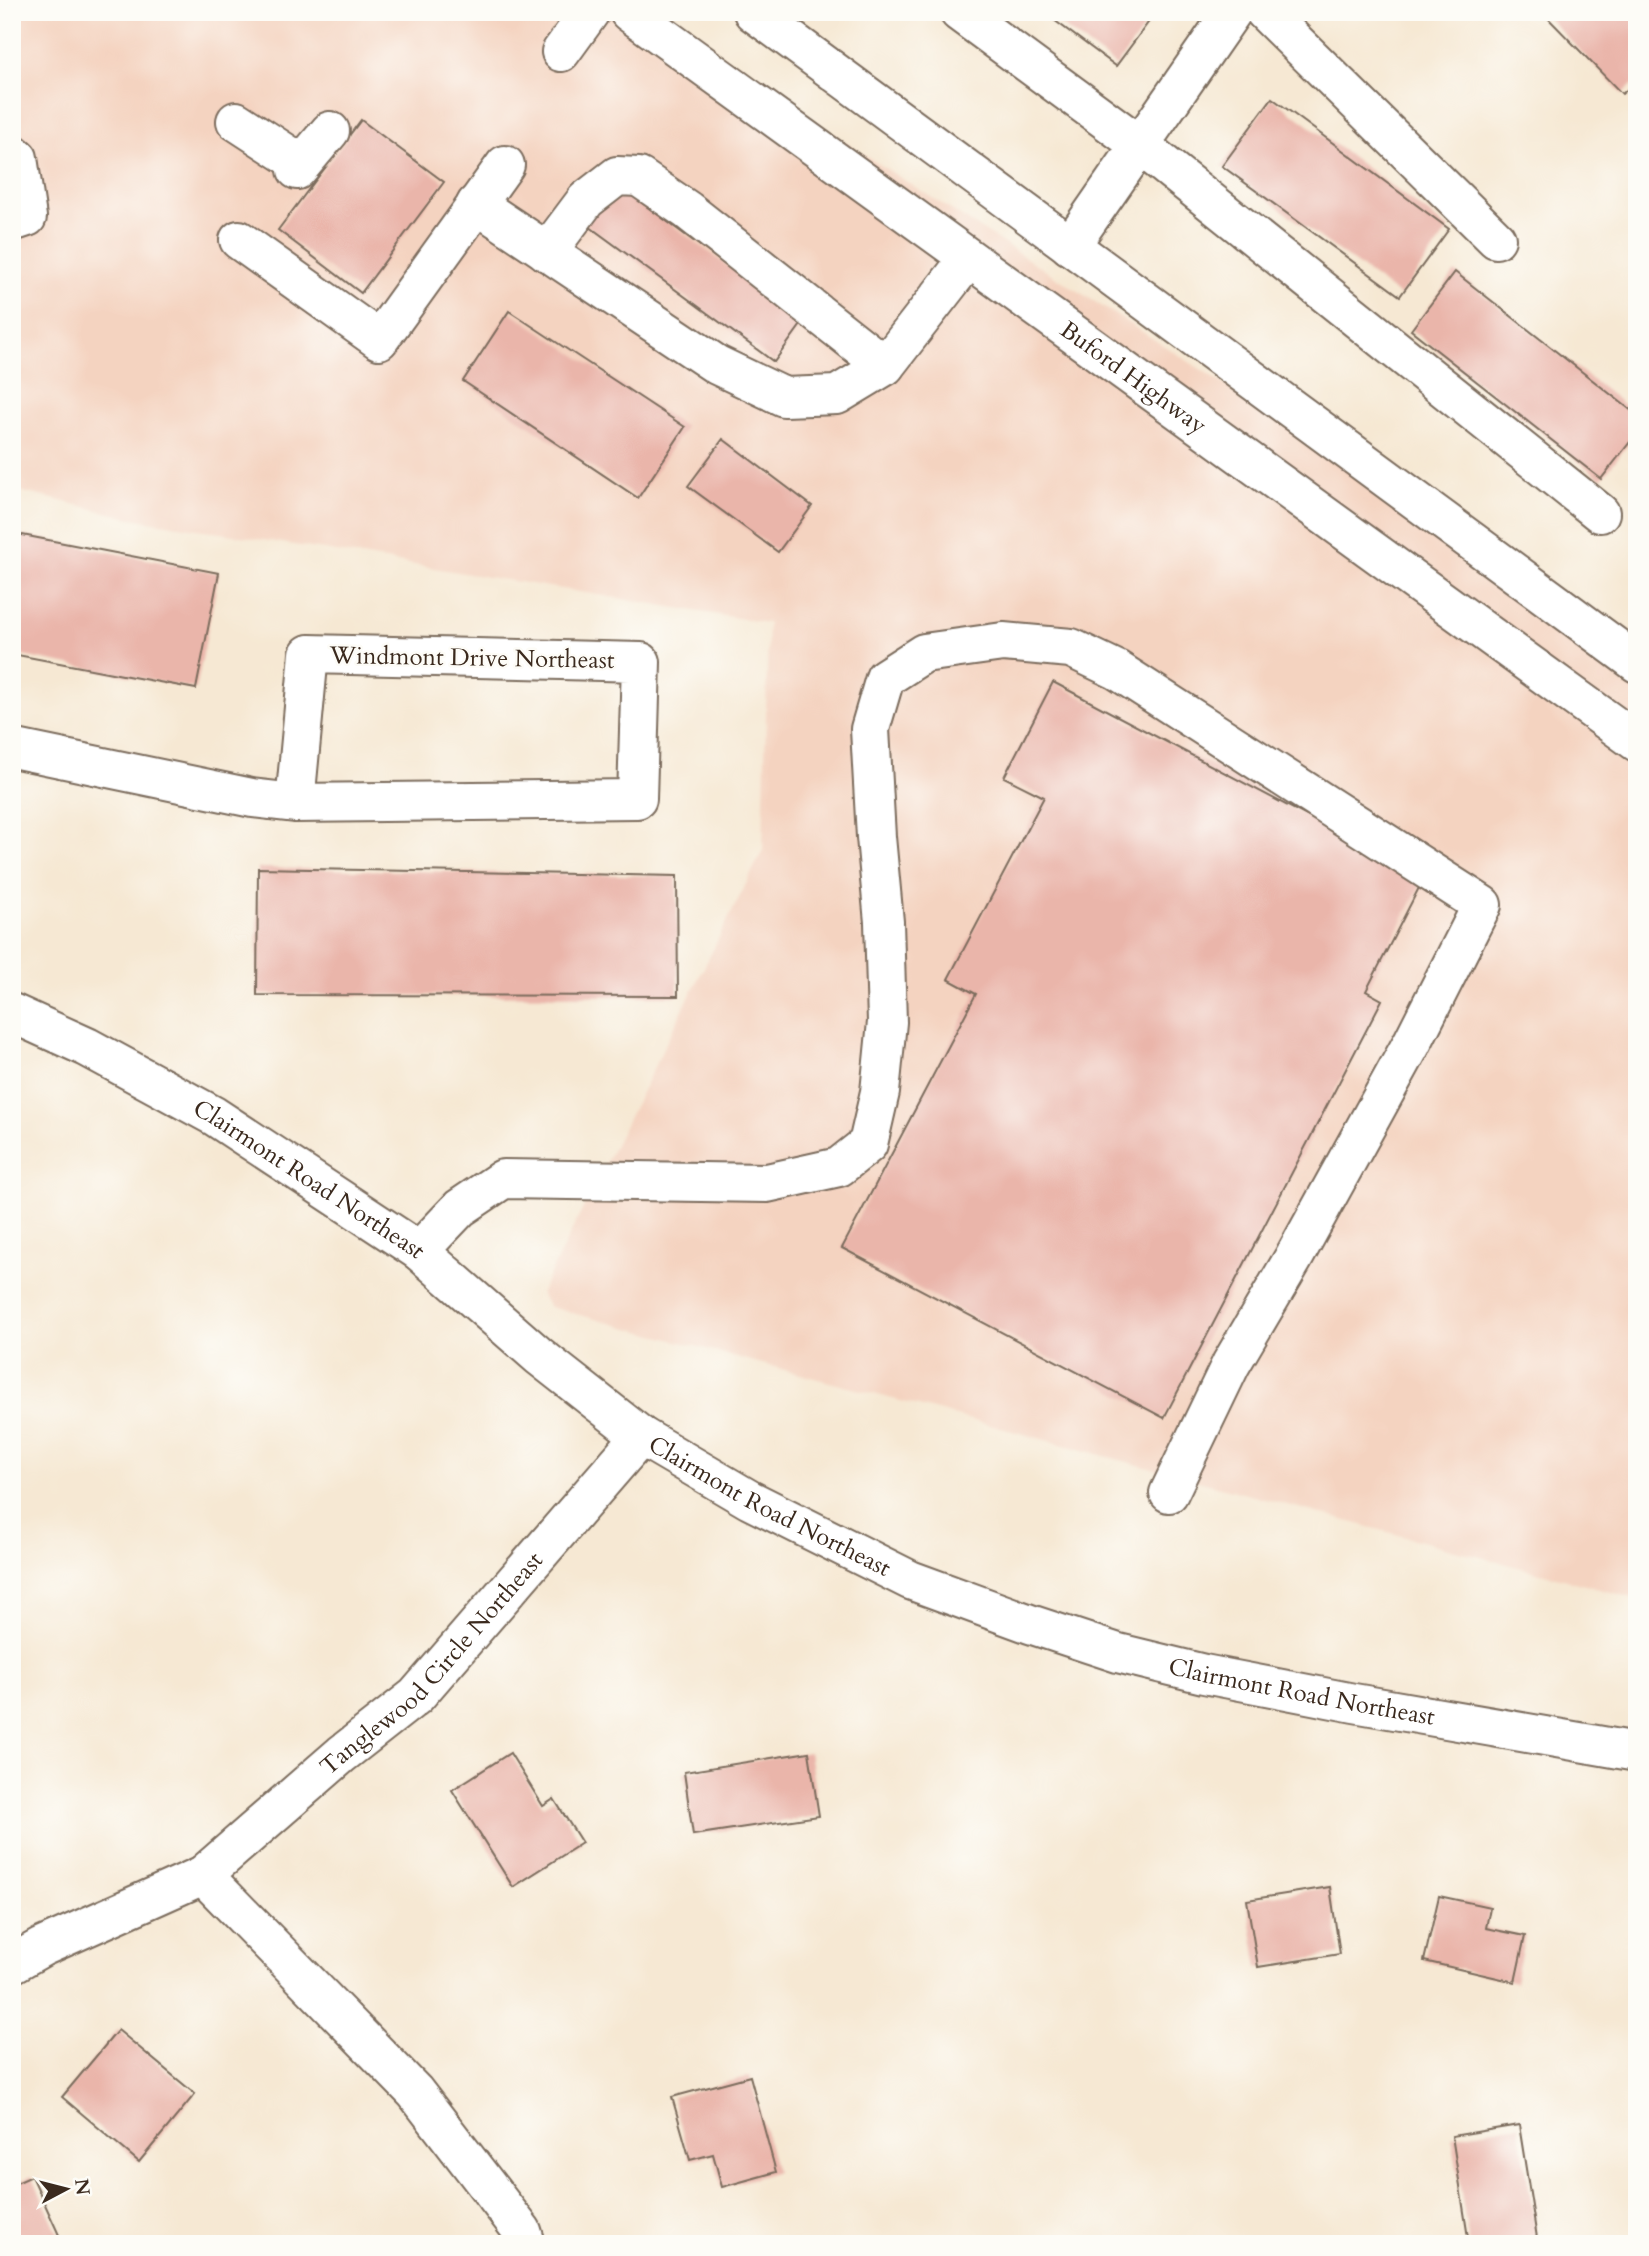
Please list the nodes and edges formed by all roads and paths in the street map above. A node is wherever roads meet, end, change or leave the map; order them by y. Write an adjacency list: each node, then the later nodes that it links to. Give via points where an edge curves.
1 (590, 12): 7 (main road)
2 (629, 12): 19 (main road, Buford Highway)
3 (753, 12): 17 (main road)
4 (959, 12): 10 (main road)
5 (1232, 12): 10 (main road)
6 (1265, 12): 15 (main road)
7 (561, 52)
8 (236, 121): 9 (main road, via 300,167)
9 (330, 131)
10 (1141, 146): 17 (main road); 21 (main road)
11 (12, 153): 14 (main road, via 18,158 27,217)
12 (505, 165): 13 (main road)
13 (476, 204): 16 (main road, via 379,340); 18 (main road)
14 (12, 222)
15 (1496, 239)
16 (239, 240)
17 (1070, 246): 22 (main road)
18 (547, 253): 20 (main road, via 717,365 784,397 837,396); 20 (main road, via 586,200 617,176 639,177)
19 (968, 259): 20 (main road); 23 (main road, Buford Highway)
20 (885, 366)
21 (1600, 513)
22 (1637, 663)
23 (1637, 742)
24 (12, 748): 25 (main road, Windmont Drive Northeast)
25 (296, 803): 25 (main road, Windmont Drive Northeast, via 309,654 641,662 637,799)
26 (12, 1013): 27 (main road, Clairmont Road Northeast, via 87,1047 214,1116)
27 (419, 1251): 28 (main road, Clairmont Road Northeast, via 539,1356); 29 (main road, via 460,1208 503,1179 767,1183 839,1167 868,1144 880,1093 887,1022 870,729 885,678 924,653 1003,642 1071,648 1116,670 1482,905 1412,1043 1231,1364)
28 (641, 1436): 30 (main road, Clairmont Road Northeast, via 750,1500 910,1580 1118,1653 1285,1690); 31 (main road, Tanglewood Circle Northeast, via 416,1696)
29 (1169, 1493)
30 (1637, 1752)
31 (204, 1875): 32 (main road, Tanglewood Circle Northeast); 33 (main road, via 415,2092 522,2231)
32 (12, 1964)
33 (526, 2244)

